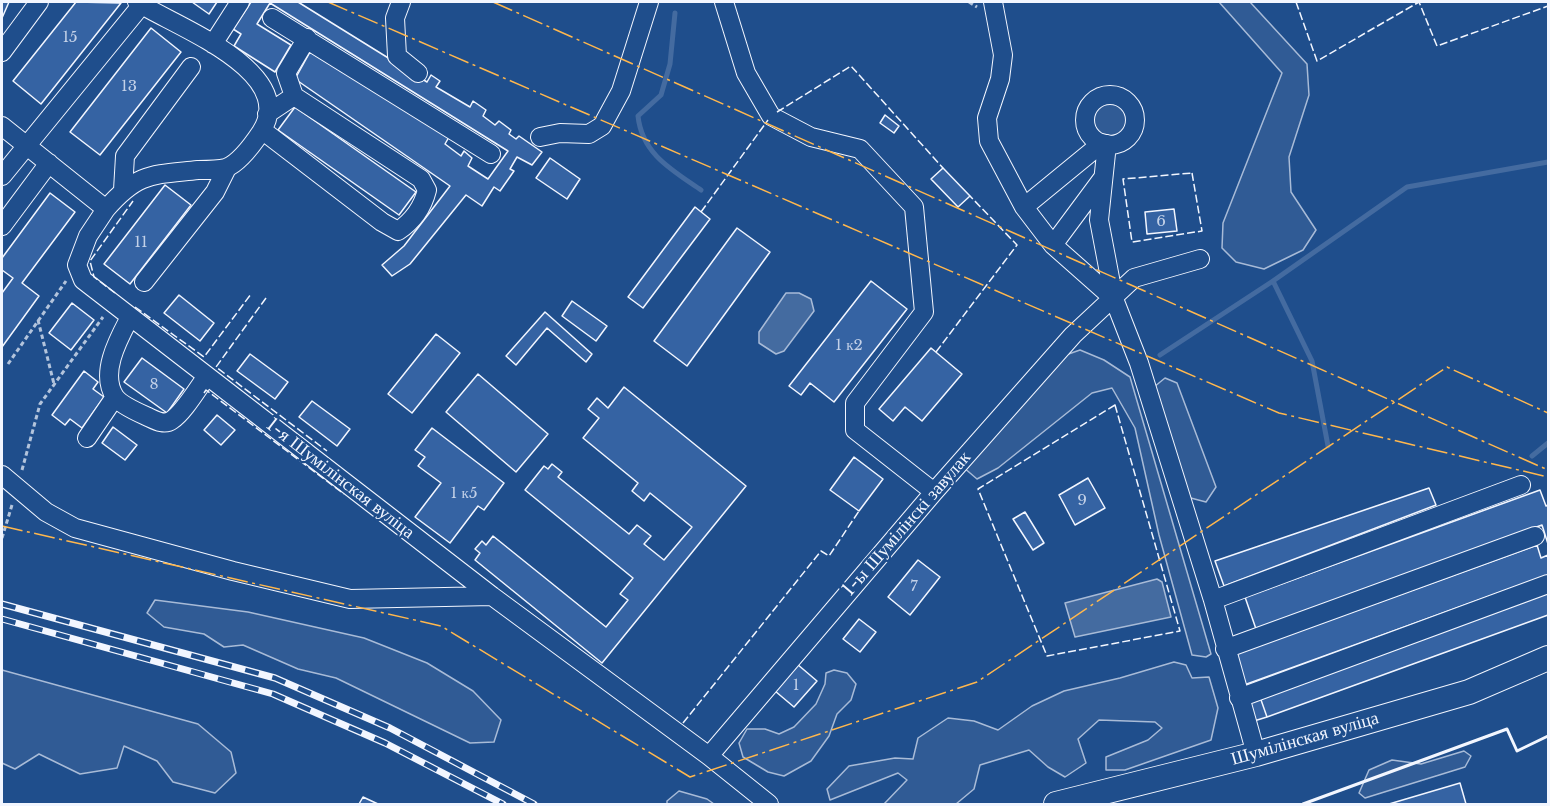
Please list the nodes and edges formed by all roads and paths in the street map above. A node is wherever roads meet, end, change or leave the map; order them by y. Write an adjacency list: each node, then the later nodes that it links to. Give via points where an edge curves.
1 (39, 2): 11 (street)
2 (141, 2): 10 (street); 18 (street)
3 (240, 2): 10 (street)
4 (401, 2): 13 (street, via 395,18 397,56)
5 (649, 2): 17 (street, via 621,91 602,126 589,134)
6 (724, 2): 44 (street, via 746,73 771,116 811,137 860,149 914,207 924,312 855,404 855,430)
7 (993, 2): 25 (street, via 1003,55 987,118 989,141)
8 (272, 18): 9 (street)
9 (308, 38): 14 (street, via 286,73); 19 (street)
10 (213, 44): 15 (street, via 257,79 267,94)
11 (2, 52)
12 (191, 67): 24 (street, via 125,156)
13 (418, 73)
14 (294, 96): 15 (street); 15 (street, via 421,179 427,190 424,203 406,226 398,231 382,222)
15 (265, 122): 21 (street, via 249,148)
16 (2, 126): 18 (street)
17 (540, 137)
18 (27, 145): 20 (street); 22 (street)
19 (491, 154)
20 (49, 163): 26 (street); 27 (street)
21 (227, 168): 24 (street, via 145,176); 31 (street, via 215,192)
22 (2, 176)
23 (1103, 177): 25 (street, via 1104,144); 28 (street); 32 (street, via 1099,220)
24 (123, 190): 26 (street)
25 (1024, 207): 28 (street)
26 (106, 209): 30 (street, via 88,236)
27 (2, 226)
28 (1053, 245): 32 (street)
29 (1200, 260): 32 (street, 1-ы Шумілінскі завулак, via 1134,278)
30 (77, 265): 33 (street, 1-я Шумілінская вуліца, via 83,280); 35 (path)
31 (144, 282)
32 (1114, 299): 44 (street, 1-ы Шумілінскі завулак, via 1073,334); 49 (street, via 1139,363)
33 (112, 305): 34 (street, 1-я Шумілінская вуліца); 38 (path)
34 (130, 317): 37 (street, 1-я Шумілінская вуліца); 39 (street, via 110,365)
35 (38, 320): 36 (path); 38 (path)
36 (8, 364)
37 (207, 376): 39 (street, via 172,421 162,423); 48 (street, 1-я Шумілінская вуліца)
38 (54, 384): 43 (path, via 40,404)
39 (115, 397): 40 (street)
40 (87, 438)
41 (2, 475): 43 (street)
42 (1521, 485): 49 (street)
43 (17, 489): 46 (path); 48 (street, via 75,528 350,599)
44 (934, 492): 54 (street, 1-ы Шумілінскі завулак)
45 (1535, 536): 50 (street)
46 (2, 538)
47 (1548, 584): 52 (street)
48 (492, 596): 54 (street, 1-я Шумілінская вуліца)
49 (1213, 600): 50 (street)
50 (1225, 649): 52 (street)
51 (1548, 658): 53 (main road, Шумілінская вуліца, via 1468,692)
52 (1239, 698): 53 (street)
53 (1256, 754): 55 (main road, Шумілінская вуліца)
54 (709, 756): 56 (street, 1-я Шумілінская вуліца)
55 (1101, 798): 57 (main road, Шумілінская вуліца)
56 (769, 804)
57 (1056, 804)

